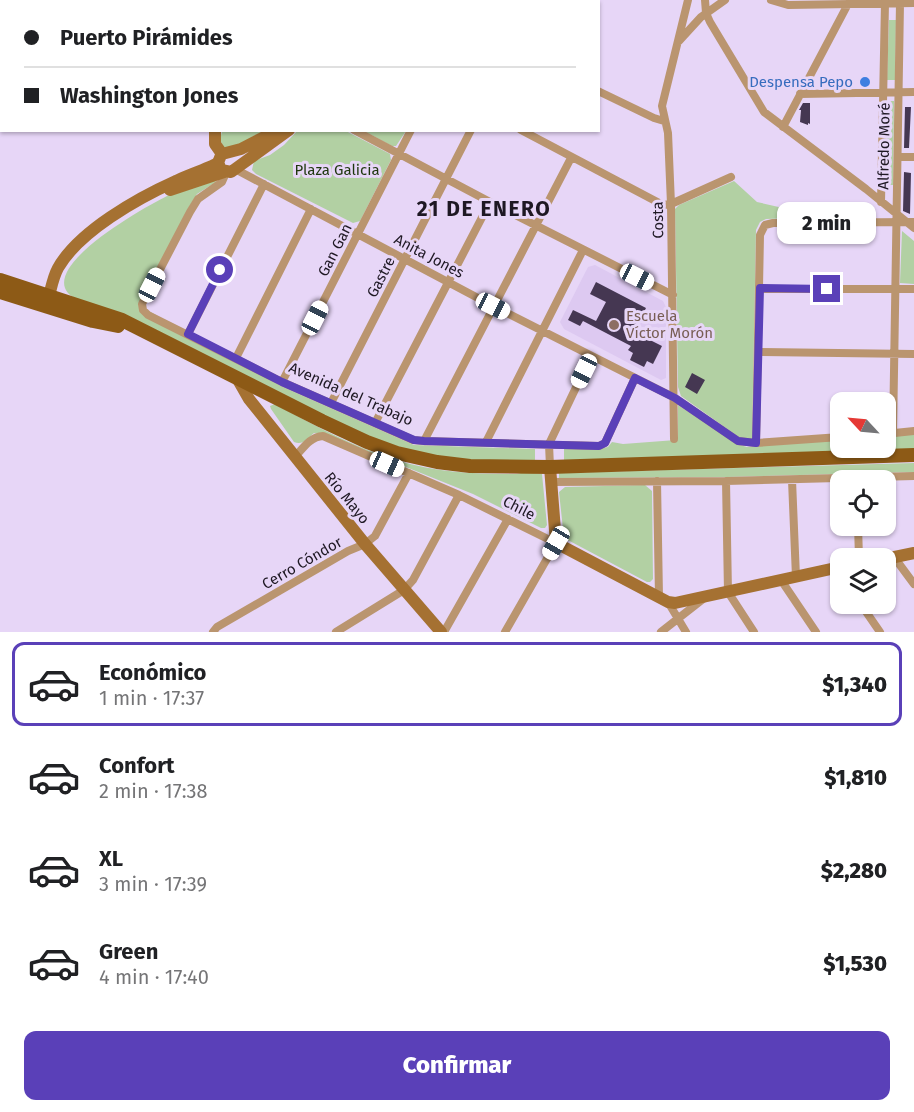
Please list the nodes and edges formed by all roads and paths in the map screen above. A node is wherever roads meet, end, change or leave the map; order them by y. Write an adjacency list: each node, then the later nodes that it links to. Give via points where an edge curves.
1 (688, 0): 10 (street, Costa)
2 (705, 0): 9 (street)
3 (725, 0): 9 (street)
4 (771, 0): 8 (street, via 788,5)
5 (885, 3): 6 (street); 8 (street); 11 (street, Alfredo Moré)
6 (900, 3): 7 (street); 12 (street, Alfredo Moré)
7 (914, 3)
8 (848, 4): 15 (street)
9 (706, 13): 10 (street); 17 (street, via 758,104)
10 (676, 44): 16 (street, Costa, via 662,106)
11 (884, 91): 12 (street); 15 (street); 34 (street, Alfredo Moré)
12 (899, 91): 14 (street); 26 (street, Alfredo Moré)
13 (600, 92): 16 (street)
14 (914, 92)
15 (800, 94): 17 (street)
16 (664, 121): 35 (street, Costa)
17 (783, 127): 34 (street)
18 (215, 132): 29 (street, via 214,144)
19 (275, 132): 29 (street)
20 (285, 132): 29 (street)
21 (358, 132): 25 (street)
22 (410, 132): 25 (street, Gan Gan)
23 (470, 132): 31 (street, Gastre)
24 (525, 132): 28 (street)
25 (399, 154): 31 (street); 41 (street, Gan Gan)
26 (898, 156): 27 (street); 37 (street, Alfredo Moré)
27 (914, 157)
28 (571, 158): 35 (street, via 663,205); 39 (street)
29 (228, 164): 32 (street, Anita Jones); 53 (street, via 174,182 119,211 80,243); 56 (street, Avenida del Trabajo, via 222,182 203,195 190,212 142,304 148,315)
30 (731, 177): 35 (street)
31 (447, 179): 33 (street); 43 (street, Gastre)
32 (264, 184): 36 (street, Anita Jones); 56 (street)
33 (490, 202): 39 (street); 46 (street)
34 (881, 202): 37 (street)
35 (671, 204): 52 (street, Costa)
36 (311, 208): 41 (street, Anita Jones); 61 (street)
37 (897, 219): 38 (street); 48 (street, via 765,225 760,235); 49 (street, Alfredo Moré)
38 (910, 222): 40 (street)
39 (535, 225): 42 (street); 54 (street)
40 (914, 228)
41 (358, 233): 43 (street, Anita Jones); 64 (street, Gan Gan)
42 (583, 250): 52 (street); 55 (street)
43 (405, 259): 46 (street, Anita Jones); 67 (street, Gastre)
44 (0, 275): 47 (main road)
45 (0, 280): 47 (main road)
46 (447, 282): 54 (street, Anita Jones); 68 (street)
47 (19, 286): 53 (main road)
48 (760, 288): 49 (street); 57 (street)
49 (895, 289): 50 (street); 58 (street, Alfredo Moré)
50 (914, 289)
51 (0, 292): 53 (main road)
52 (673, 295): 66 (street, Costa)
53 (48, 300): 62 (main road, via 122,320)
54 (493, 306): 55 (street, Anita Jones); 73 (street)
55 (541, 331): 60 (street, Anita Jones); 74 (street)
56 (188, 334): 61 (street, Avenida del Trabajo)
57 (758, 352): 58 (street); 75 (street)
58 (894, 354): 59 (street); 65 (street, Alfredo Moré)
59 (914, 354)
60 (591, 356): 63 (street, Anita Jones); 76 (street)
61 (236, 358): 64 (street, Avenida del Trabajo)
62 (237, 378): 78 (street, Río Mayo); 79 (main road, via 397,453 470,466)
63 (635, 378): 66 (street, Anita Jones); 76 (street, Avenida del Trabajo, via 605,443)
64 (282, 382): 67 (street, Avenida del Trabajo)
65 (892, 392)
66 (675, 398): 72 (street, Costa); 75 (street, via 738,441)
67 (331, 403): 68 (street, Avenida del Trabajo)
68 (375, 423): 73 (street, Avenida del Trabajo)
69 (914, 431): 70 (street)
70 (896, 432)
71 (830, 438): 75 (street)
72 (674, 439)
73 (424, 441): 74 (street, Avenida del Trabajo)
74 (486, 442): 76 (street, Avenida del Trabajo)
75 (756, 443)
76 (549, 444): 79 (street)
77 (914, 455): 79 (main road)
78 (295, 456): 80 (street, Chile, via 316,436 323,436); 91 (street, Río Mayo)
79 (550, 467): 86 (street)
80 (409, 474): 88 (street, Chile); 91 (street, Cerro Cóndor, via 375,536)
81 (914, 476): 82 (street)
82 (896, 477)
83 (830, 479): 84 (street)
84 (792, 480): 87 (street); 96 (street)
85 (657, 481): 86 (street); 87 (street); 102 (street)
86 (551, 482): 90 (street)
87 (726, 482): 100 (street)
88 (459, 495): 89 (street, Chile); 99 (street)
89 (508, 519): 90 (street, Chile); 107 (street)
90 (556, 543): 102 (street, Chile); 108 (street)
91 (365, 544): 99 (street, Río Mayo); 106 (street, Cerro Cóndor)
92 (914, 553): 93 (street)
93 (896, 557)
94 (896, 564): 98 (street)
95 (830, 571): 96 (street)
96 (796, 577): 97 (street)
97 (781, 580): 100 (street); 112 (street)
98 (914, 584)
99 (404, 590): 105 (street); 107 (street, Río Mayo)
100 (728, 592): 101 (street); 111 (street)
101 (707, 596): 102 (street, via 675,603); 104 (street)
102 (663, 600): 104 (street)
103 (868, 614): 113 (street)
104 (677, 620): 109 (street); 110 (street)
105 (339, 631)
106 (213, 632)
107 (442, 632)
108 (505, 632)
109 (661, 632)
110 (686, 632)
111 (754, 632)
112 (816, 632)
113 (880, 632)

